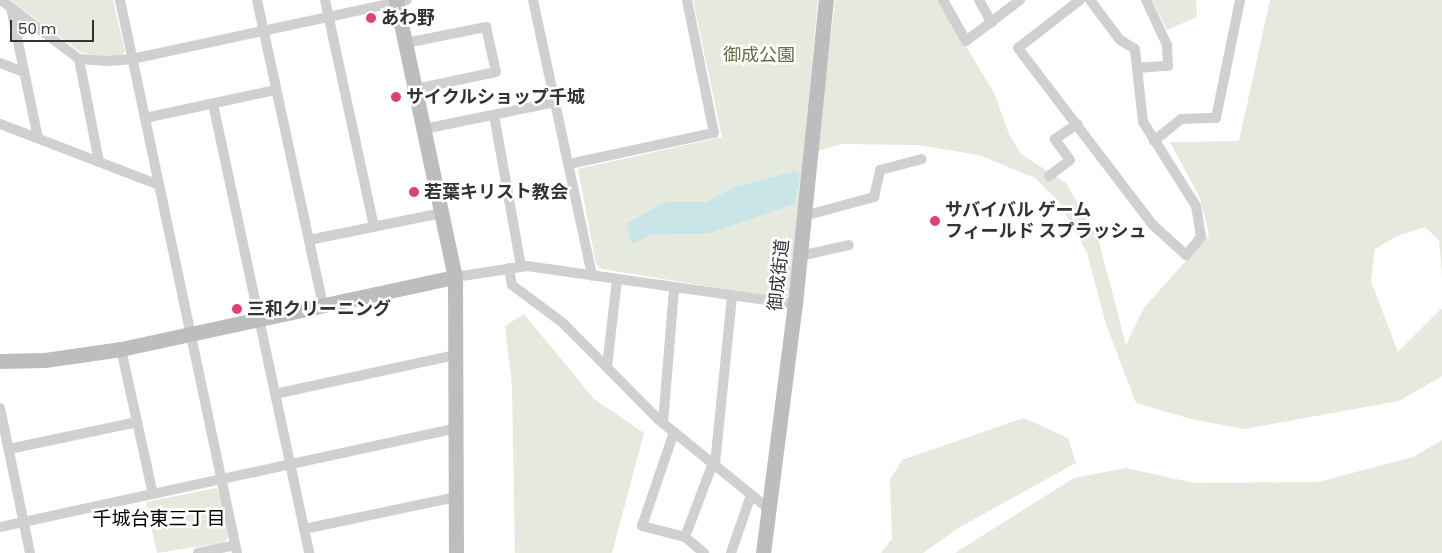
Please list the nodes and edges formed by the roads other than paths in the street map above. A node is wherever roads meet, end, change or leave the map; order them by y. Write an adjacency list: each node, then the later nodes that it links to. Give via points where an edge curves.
1 (1, 0): 16 (street)
2 (120, 0): 22 (street)
3 (257, 0): 19 (street)
4 (325, 0): 17 (street)
5 (533, 0): 28 (street)
6 (686, 0): 39 (street, via 714,133)
7 (826, 0): 43 (street, 御成街道)
8 (943, 0): 18 (street, via 966,41)
9 (980, 0): 18 (street)
10 (1020, 0): 18 (street)
11 (1080, 0): 33 (street, via 1018,48)
12 (1090, 0): 24 (street, via 1120,40 1134,49)
13 (1146, 0): 24 (street, via 1168,45 1168,66)
14 (1240, 0): 36 (street, via 1216,118 1181,119)
15 (400, 1): 17 (street); 20 (street)
16 (11, 8): 21 (street); 25 (street)
17 (329, 17): 19 (street); 44 (street)
18 (992, 23)
19 (264, 31): 22 (street); 27 (street)
20 (406, 43): 26 (street); 26 (street, via 486,27 496,72)
21 (79, 59): 22 (street); 38 (street)
22 (132, 59): 31 (street)
23 (0, 62): 25 (street)
24 (1137, 68): 36 (street, via 1143,122)
25 (24, 72): 35 (street)
26 (415, 89): 34 (street)
27 (276, 90): 29 (street); 45 (street)
28 (555, 102): 30 (street); 39 (street)
29 (213, 104): 31 (street); 57 (street)
30 (494, 115): 34 (street); 48 (street)
31 (145, 118): 41 (street)
32 (0, 124): 35 (street)
33 (1077, 124): 36 (street, via 1153,225 1186,255 1201,236 1196,206); 40 (street, via 1055,139 1070,160)
34 (424, 129): 42 (street)
35 (38, 138): 38 (street)
36 (1154, 142)
37 (922, 159): 43 (street, via 880,170 874,197)
38 (99, 162): 41 (street)
39 (568, 164): 50 (street)
40 (1049, 176)
41 (158, 185): 58 (street)
42 (442, 212): 44 (street); 51 (street)
43 (804, 216): 47 (street, 御成街道)
44 (374, 227): 45 (street)
45 (309, 240): 56 (street)
46 (849, 245): 47 (street)
47 (800, 256): 55 (street, 御成街道)
48 (521, 266): 49 (street); 50 (street)
49 (509, 268): 51 (street); 63 (street, via 512,285 563,324)
50 (592, 276): 52 (street)
51 (455, 277): 56 (street); 60 (street)
52 (617, 280): 53 (street); 63 (street)
53 (674, 288): 54 (street); 68 (street)
54 (732, 297): 55 (street); 72 (street)
55 (795, 304): 78 (street, 御成街道)
56 (323, 306): 57 (street)
57 (259, 318): 58 (street); 65 (street)
58 (191, 334): 59 (street); 74 (street)
59 (122, 350): 61 (street); 67 (street)
60 (456, 355): 65 (street); 69 (street)
61 (82, 356): 62 (street); 64 (street, via 45,366)
62 (0, 361)
63 (606, 366): 68 (street)
64 (0, 372)
65 (275, 394): 73 (street)
66 (0, 408): 71 (street)
67 (137, 422): 71 (street); 75 (street)
68 (663, 423): 70 (street)
69 (455, 429): 73 (street); 77 (street)
70 (674, 432): 72 (street); 82 (street, via 642,526)
71 (9, 449): 79 (street)
72 (714, 464): 76 (street); 82 (street)
73 (290, 467): 74 (street); 81 (street)
74 (222, 479): 75 (street); 83 (street)
75 (153, 494): 79 (street)
76 (752, 495): 78 (street); 89 (street)
77 (456, 496): 81 (street); 87 (street)
78 (770, 510): 90 (street, 御成街道)
79 (24, 522): 80 (street); 84 (street)
80 (0, 527)
81 (304, 529): 86 (street)
82 (685, 538): 88 (street)
83 (236, 549): 85 (street)
84 (30, 553)
85 (198, 553)
86 (309, 553)
87 (456, 553)
88 (704, 553)
89 (731, 553)
90 (762, 553)

